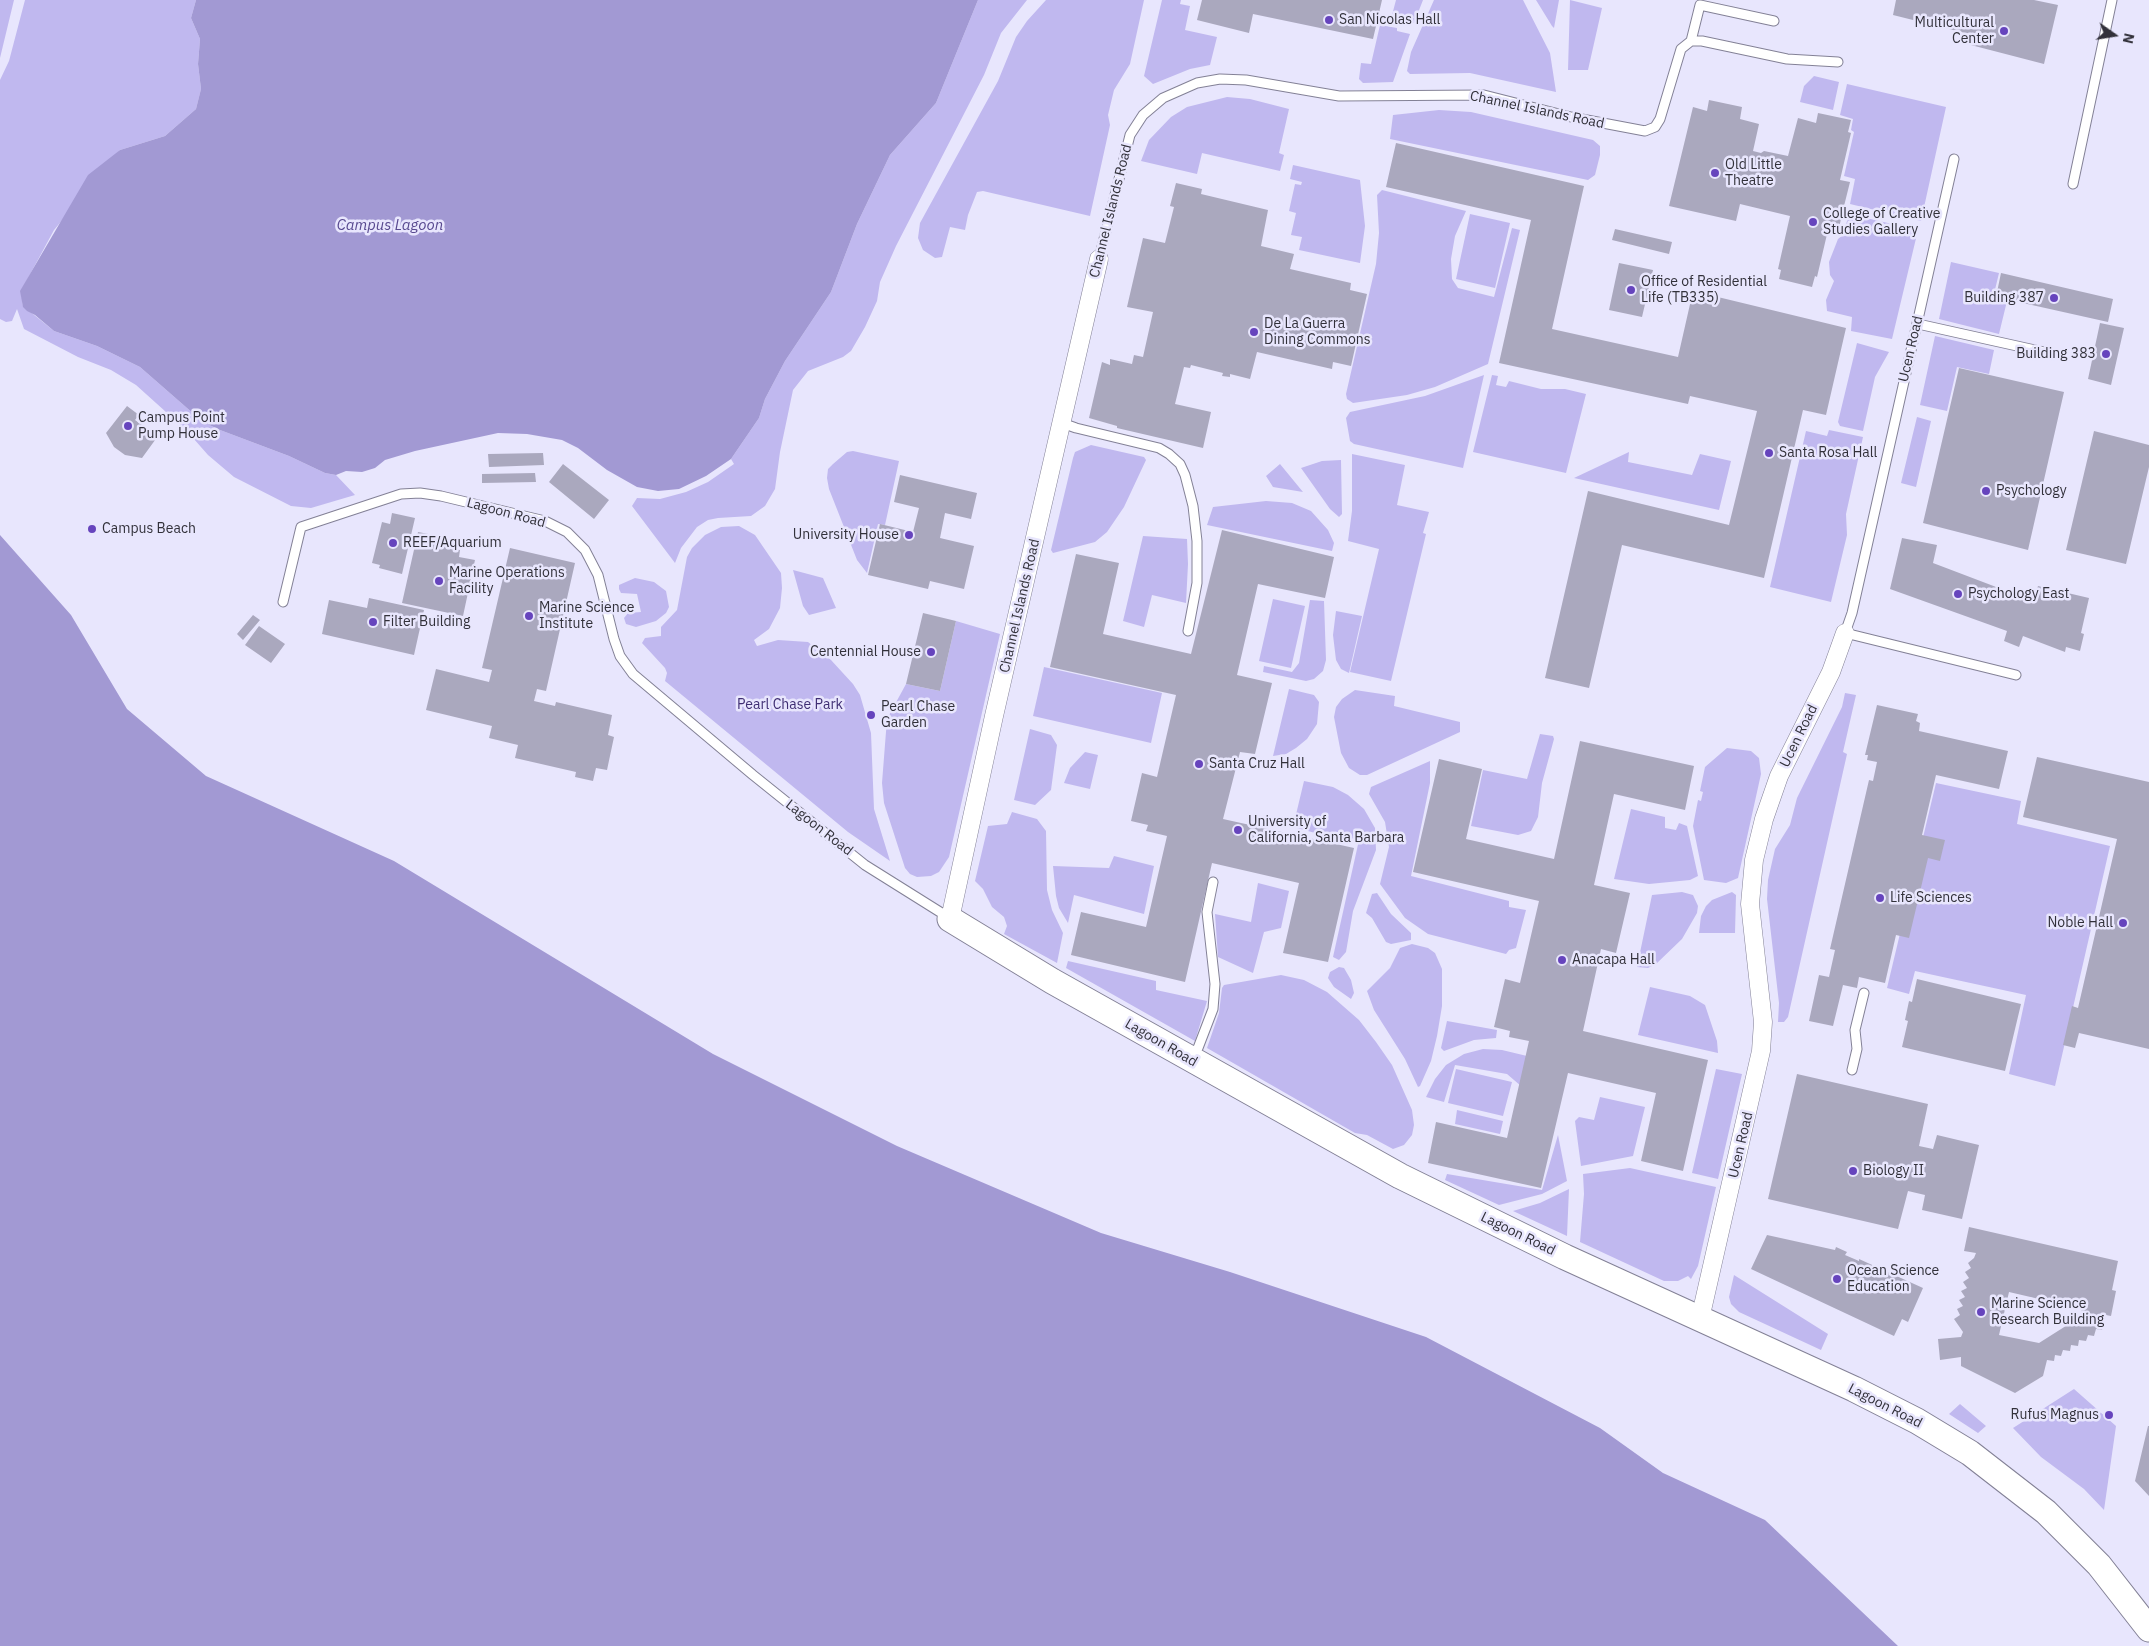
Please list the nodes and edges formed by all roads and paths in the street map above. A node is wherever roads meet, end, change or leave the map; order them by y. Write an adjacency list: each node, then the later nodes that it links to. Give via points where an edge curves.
1 (2112, 0): 6 (lane)
2 (1774, 21): 3 (lane, via 1700,5)
3 (1691, 41): 4 (lane, via 1787,59); 7 (lane, Channel Islands Road, via 1681,49 1660,119 1655,127 1645,131 1484,95 1339,96 1246,80 1220,79 1197,83 1163,98 1143,115 1130,135)
4 (1838, 62)
5 (1954, 160): 8 (lane, Ucen Road)
6 (2073, 184)
7 (1099, 259): 10 (street, Channel Islands Road)
8 (1918, 324): 9 (lane); 13 (lane, Ucen Road)
9 (2053, 354)
10 (1062, 423): 12 (lane, via 1158,448 1180,464 1193,506 1197,541 1197,583); 16 (street, Channel Islands Road)
11 (283, 602): 16 (lane, Lagoon Road, via 301,527 401,494 441,496 545,521 567,532 585,550 598,575 620,656 633,674 865,865)
12 (1188, 631)
13 (1845, 634): 14 (lane); 20 (street, Ucen Road, via 1831,672 1779,776 1754,860 1750,904 1763,1022 1761,1051)
14 (2016, 675)
15 (1213, 882): 18 (lane, via 1208,912 1215,984 1214,1009 1198,1048)
16 (950, 919): 18 (street, Lagoon Road)
17 (1864, 992): 19 (lane, via 1855,1030 1857,1049)
18 (1187, 1058): 20 (street, Lagoon Road, via 1400,1176)
19 (1852, 1070)
20 (1700, 1319): 21 (street, Lagoon Road, via 1862,1393 1970,1453 2046,1512 2099,1564)
21 (2149, 1629)

